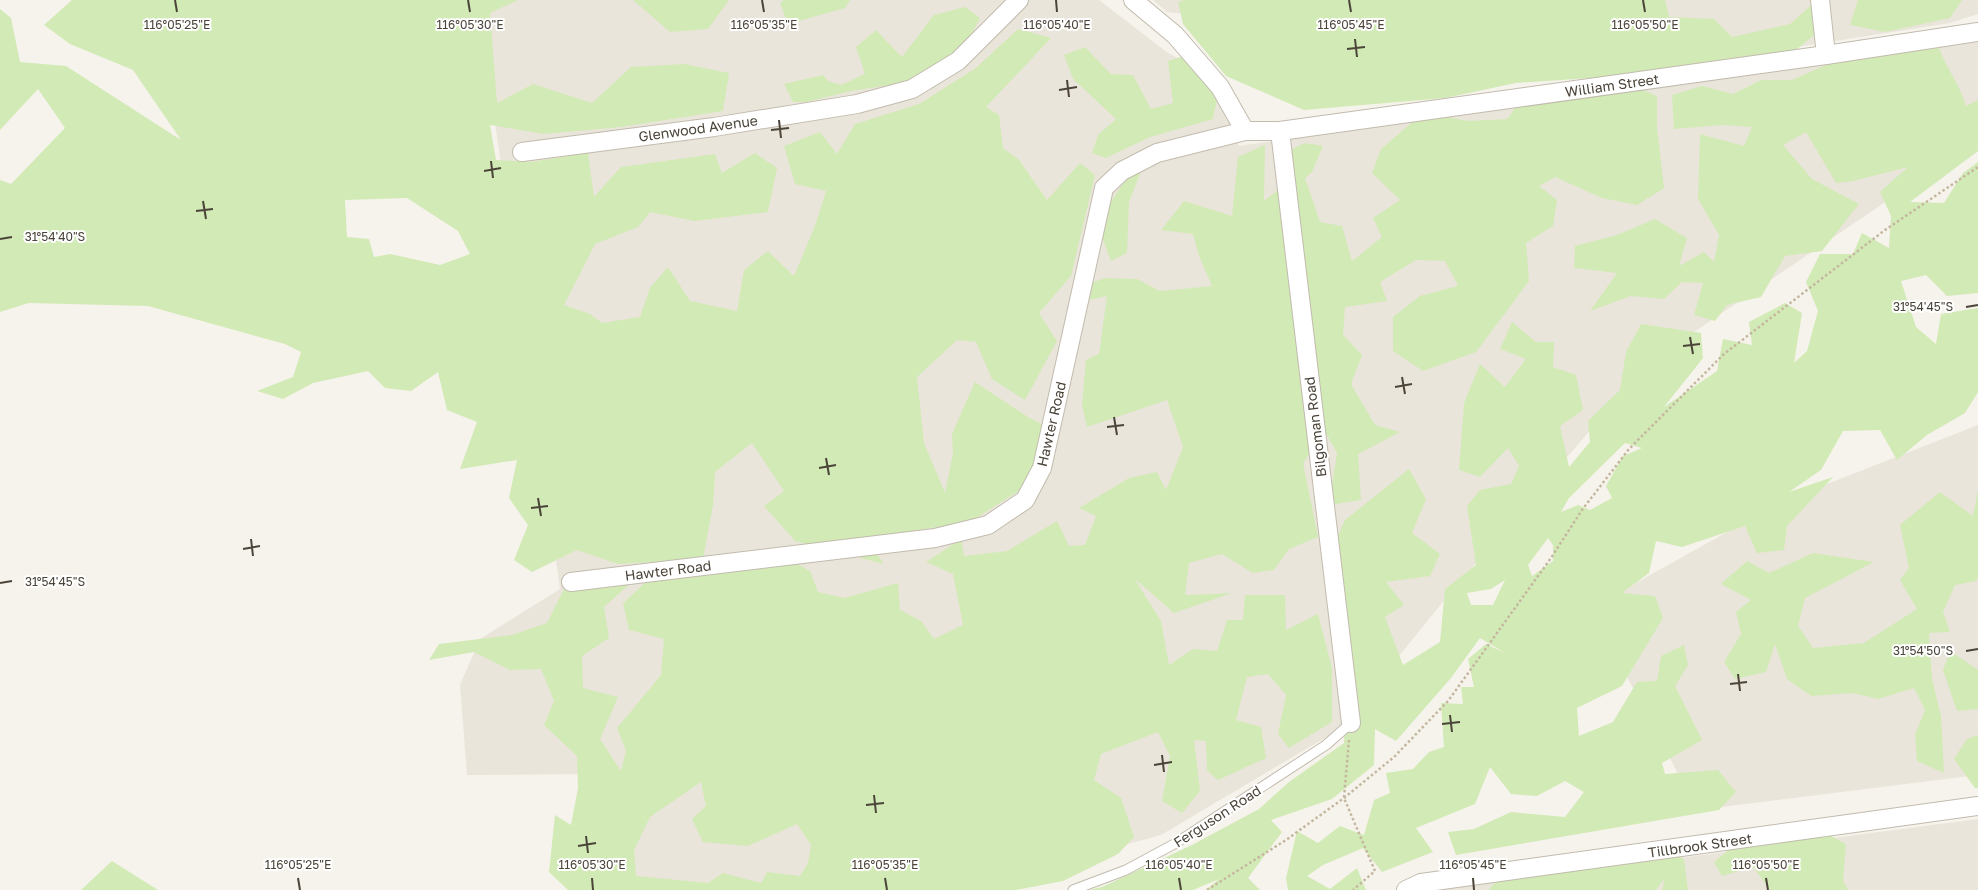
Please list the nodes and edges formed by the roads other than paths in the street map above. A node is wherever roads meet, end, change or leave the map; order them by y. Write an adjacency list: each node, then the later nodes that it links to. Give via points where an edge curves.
1 (1019, 0): 8 (street, Glenwood Avenue, via 958,61 912,89 857,104)
2 (1133, 0): 6 (street, via 1175,35 1220,86)
3 (1820, 0): 5 (street)
4 (1978, 32): 5 (street, William Street)
5 (1826, 55): 7 (street, William Street)
6 (1245, 131): 7 (street, William Street); 9 (street, Hawter Road, via 1157,153 1122,171 1104,188 1042,468 1025,500 988,525 936,538)
7 (1280, 131): 10 (street, Bilgoman Road)
8 (522, 152)
9 (571, 582)
10 (1351, 723): 13 (lane, Ferguson Road, via 1326,745 1176,843 1126,870)
11 (1978, 806): 12 (street, Tillbrook Street)
12 (1414, 887)
13 (1073, 890)

